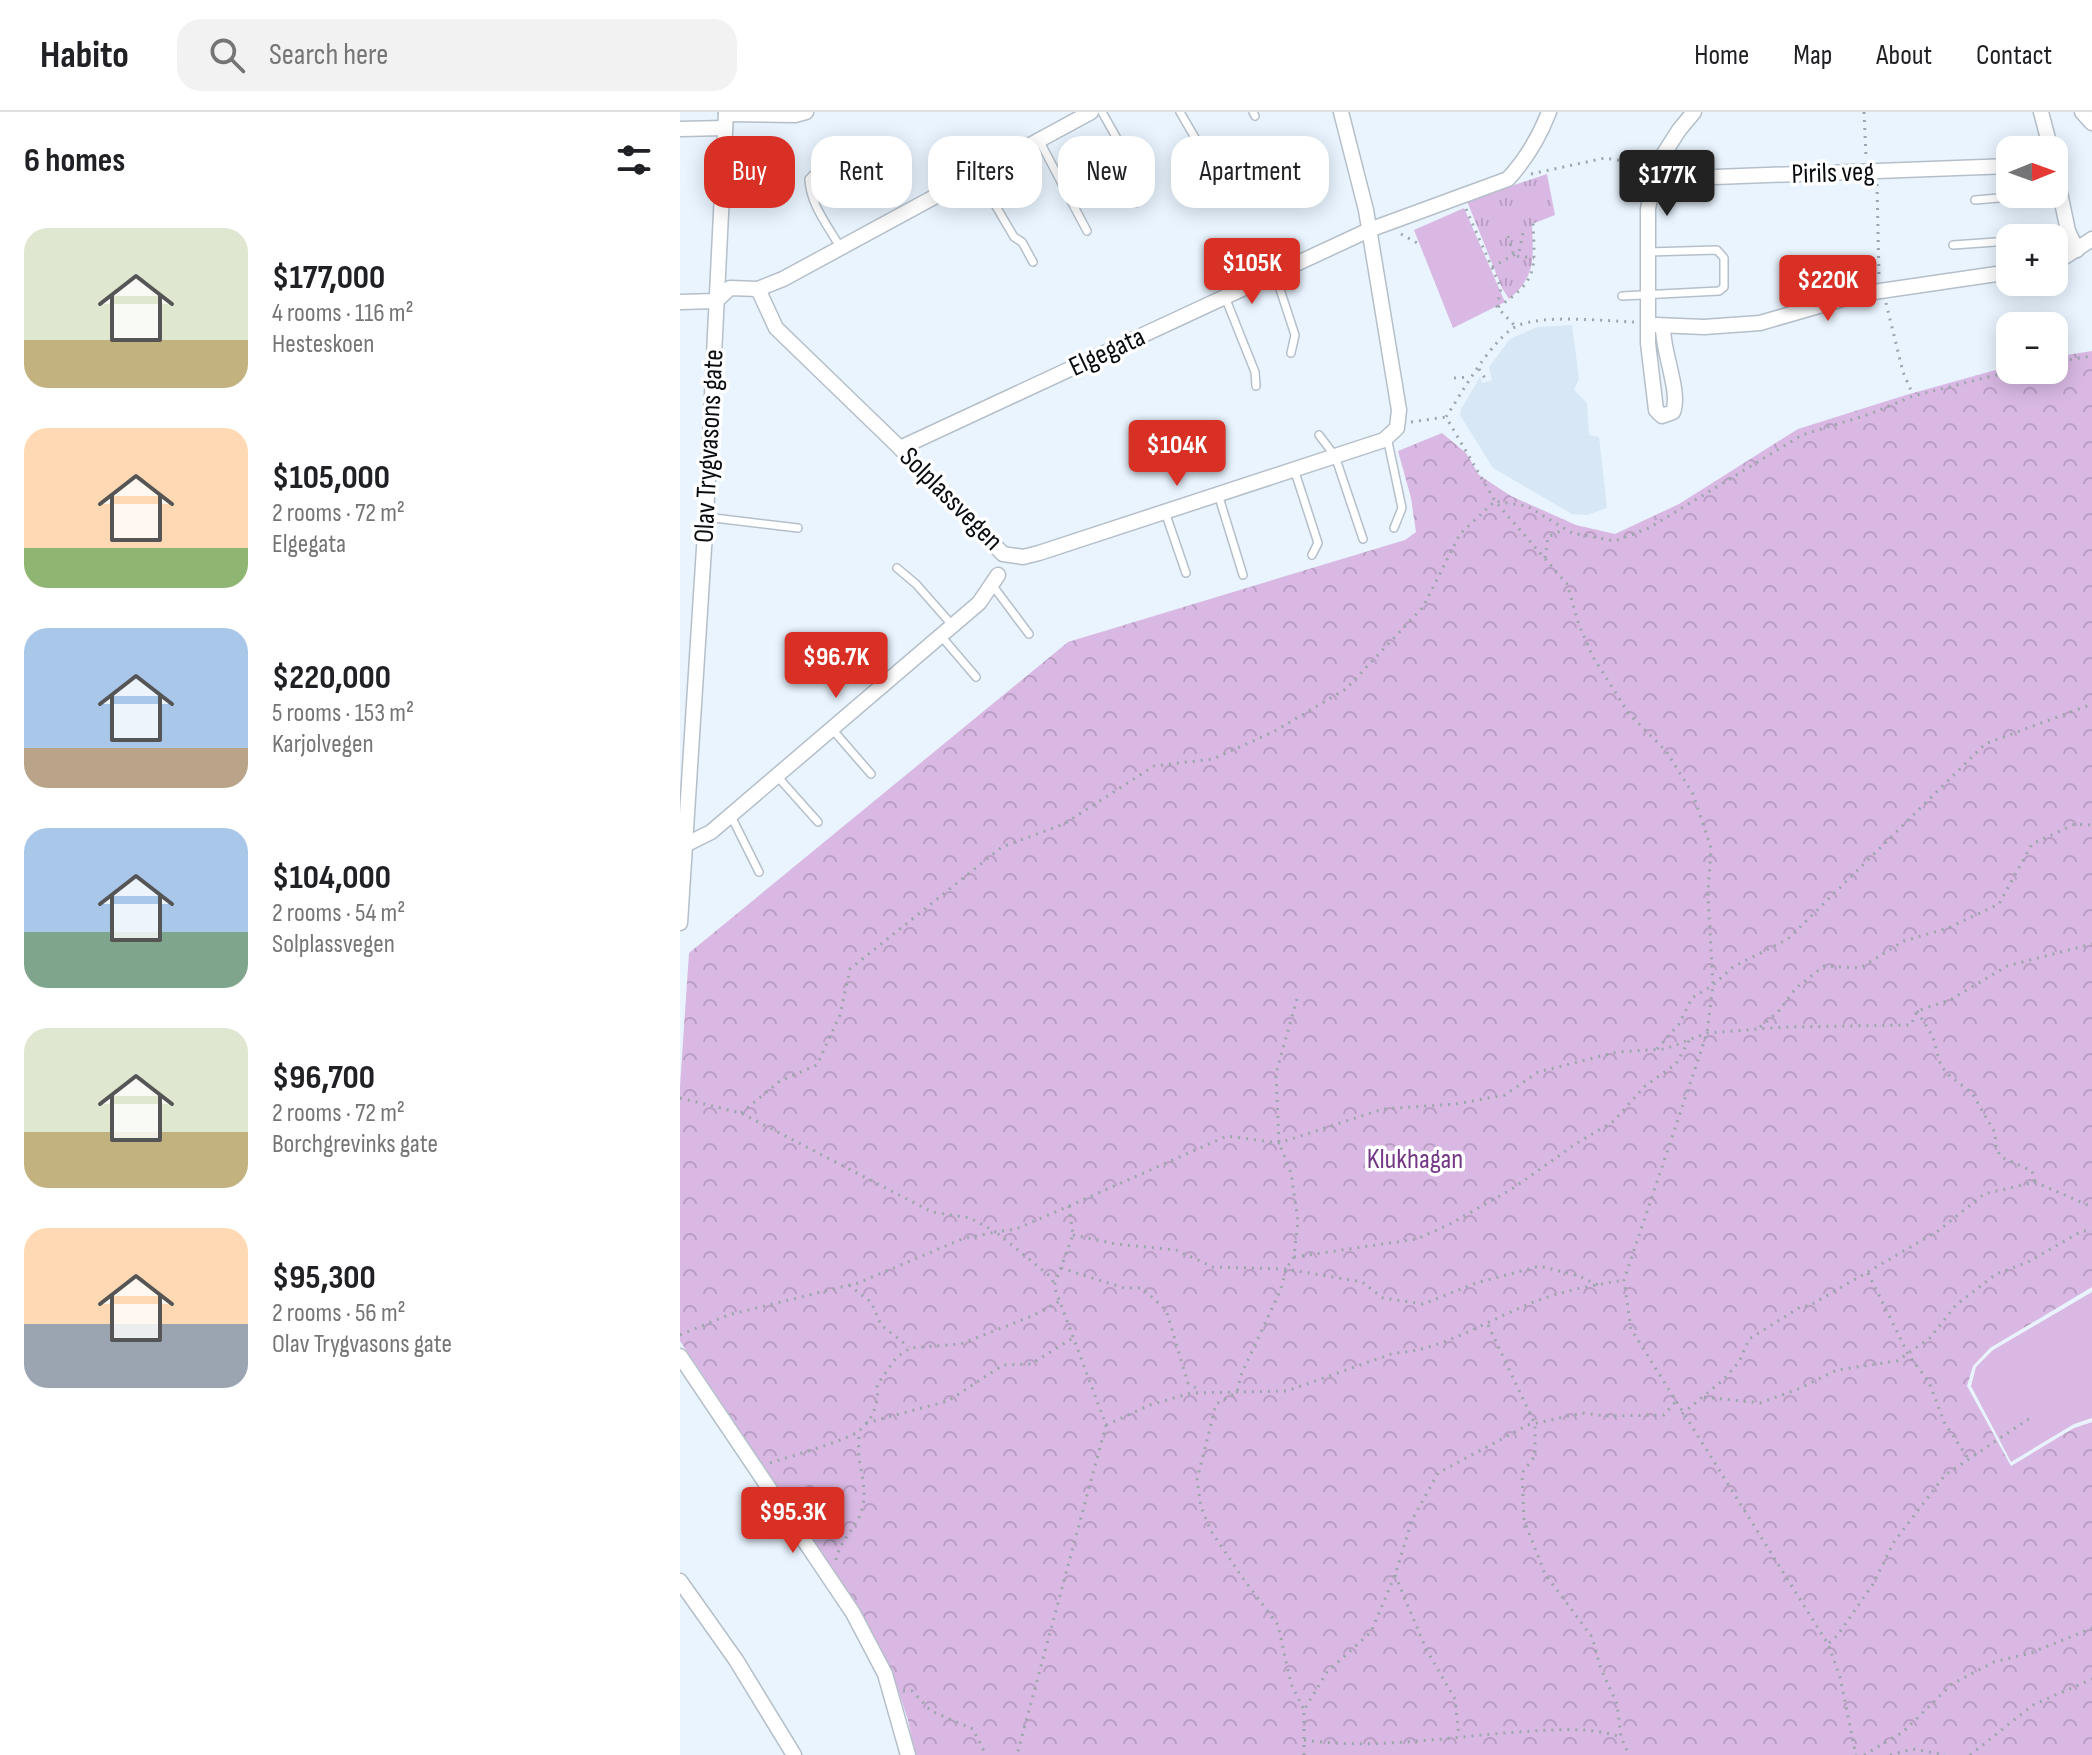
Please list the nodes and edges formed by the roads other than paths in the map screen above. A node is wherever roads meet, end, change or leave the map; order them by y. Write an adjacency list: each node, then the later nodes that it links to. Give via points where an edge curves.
1 (806, 112): 11 (street)
2 (1091, 112): 10 (street)
3 (1102, 112): 14 (lane)
4 (1180, 112): 15 (lane)
5 (1341, 112): 26 (street)
6 (1549, 112): 26 (street, Elgegata, via 1539,138 1508,179)
7 (1694, 112): 19 (street)
8 (2041, 112): 16 (street)
9 (2082, 112): 12 (street)
10 (1072, 116): 17 (street)
11 (725, 118): 13 (street); 43 (street, Olav Trygvasons gate)
12 (2092, 123)
13 (680, 129)
14 (1115, 136)
15 (1194, 136)
16 (2047, 136)
17 (1042, 138)
18 (1042, 146): 27 (lane)
19 (1659, 161): 20 (street, Pirils veg, via 1702,177); 34 (street, via 1648,209)
20 (1996, 167)
21 (1996, 198): 23 (lane)
22 (928, 200): 32 (street)
23 (1975, 200)
24 (817, 208): 32 (lane)
25 (997, 208): 36 (lane)
26 (1369, 230): 37 (street, Elgegata); 49 (street, via 1402,388 1399,422)
27 (1087, 231)
28 (2068, 231): 33 (street)
29 (2092, 239): 33 (street)
30 (1996, 242): 31 (lane)
31 (1953, 245)
32 (840, 247): 39 (street)
33 (2077, 250): 35 (street)
34 (1648, 252): 41 (street); 41 (lane, via 1717,250 1724,258 1725,283 1719,291)
35 (2068, 255)
36 (1033, 262)
37 (1275, 274): 42 (street, Elgegata); 46 (lane, via 1295,335)
38 (1996, 274): 45 (street, via 1881,290 1760,323)
39 (758, 289): 43 (street, via 730,288); 50 (street, Solplassvegen, via 776,328)
40 (1622, 296): 41 (lane)
41 (1648, 296): 45 (street)
42 (1225, 297): 47 (lane); 50 (street, Elgegata)
43 (716, 301): 44 (street); 55 (street, Olav Trygvasons gate)
44 (680, 302)
45 (1655, 325): 45 (street, via 1676,403 1673,412 1662,416 1653,393)
46 (1291, 353)
47 (1256, 386)
48 (1319, 435): 51 (lane)
49 (1387, 437): 51 (street, Solplassvegen); 57 (lane, via 1402,508)
50 (900, 448): 54 (street, Solplassvegen, via 1003,554 1039,553)
51 (1335, 456): 52 (street, Solplassvegen); 58 (lane)
52 (1294, 469): 53 (street, Solplassvegen); 59 (lane, via 1318,543)
53 (1218, 494): 54 (street, Solplassvegen); 62 (lane)
54 (1165, 512): 61 (lane)
55 (706, 517): 56 (lane); 72 (street, Olav Trygvasons gate)
56 (798, 528)
57 (1394, 528)
58 (1363, 539)
59 (1312, 555)
60 (897, 568): 64 (lane, via 916,584)
61 (1186, 573)
62 (1243, 575)
63 (996, 580): 64 (street); 65 (lane)
64 (947, 631): 66 (lane); 67 (street)
65 (1029, 634)
66 (976, 677)
67 (832, 729): 68 (lane); 69 (street)
68 (871, 774)
69 (777, 776): 70 (street); 71 (lane)
70 (731, 816): 72 (street); 73 (lane)
71 (818, 822)
72 (683, 844): 74 (street, Olav Trygvasons gate)
73 (759, 872)
74 (680, 923)
75 (680, 1356): 78 (street, via 853,1613 885,1674)
76 (680, 1581): 77 (street)
77 (794, 1755)
78 (908, 1755)

